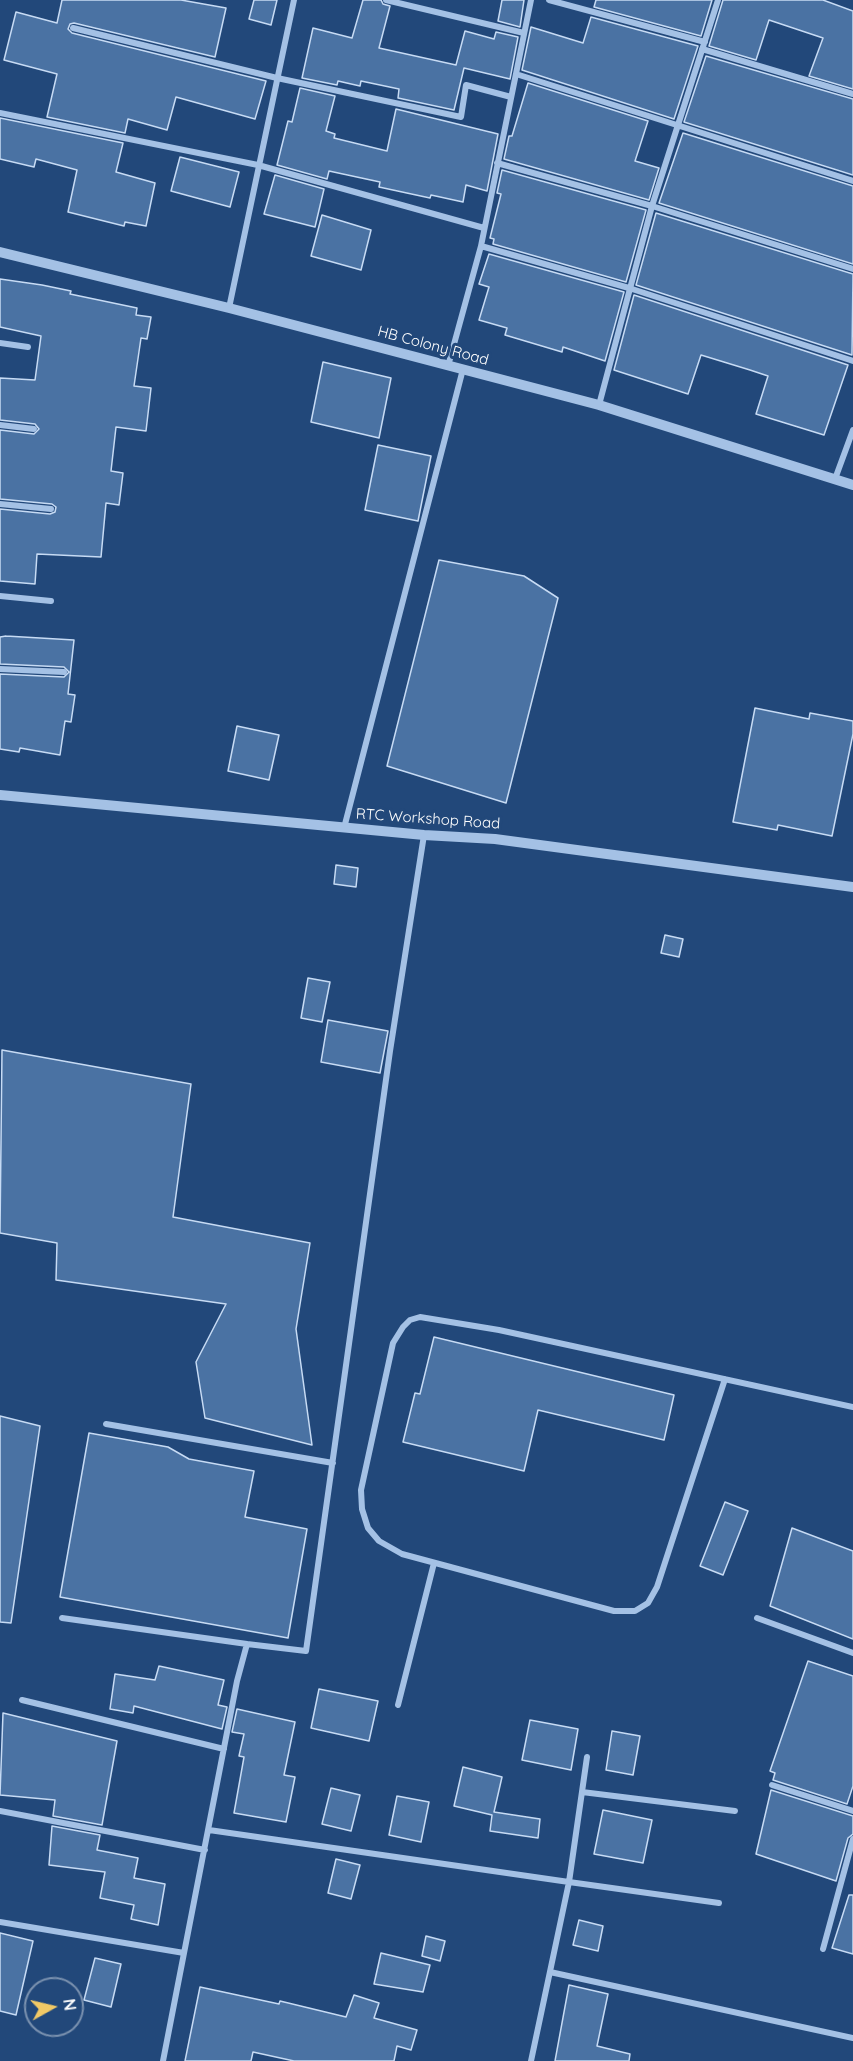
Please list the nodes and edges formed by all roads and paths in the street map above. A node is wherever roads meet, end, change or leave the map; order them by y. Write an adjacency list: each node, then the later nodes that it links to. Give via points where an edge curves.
1 (294, 0): 10 (street)
2 (386, 0): 7 (street)
3 (531, 0): 7 (street)
4 (549, 0): 8 (street)
5 (718, 0): 8 (street)
6 (73, 28): 10 (street)
7 (524, 33): 9 (street)
8 (704, 46): 11 (street); 14 (street)
9 (516, 74): 12 (street); 14 (street)
10 (277, 78): 12 (street, via 461,117 466,85); 16 (street)
11 (853, 94)
12 (511, 97): 15 (street)
13 (0, 113): 16 (street)
14 (678, 128): 17 (street); 18 (street)
15 (497, 163): 18 (street); 19 (street)
16 (258, 165): 19 (street); 24 (street)
17 (853, 181)
18 (652, 206): 22 (street); 23 (street)
19 (484, 228): 20 (street)
20 (481, 246): 23 (street); 28 (street)
21 (0, 252): 24 (street, HB Colony Road)
22 (853, 269)
23 (629, 288): 27 (street); 30 (street)
24 (229, 308): 28 (street, HB Colony Road)
25 (0, 343): 26 (street)
26 (28, 347)
27 (853, 361)
28 (448, 366): 29 (street, HB Colony Road)
29 (463, 369): 30 (street, HB Colony Road); 43 (street)
30 (599, 405): 34 (street, HB Colony Road)
31 (0, 425): 32 (street)
32 (34, 429)
33 (853, 430): 34 (street)
34 (836, 479): 35 (street, HB Colony Road)
35 (853, 485)
36 (0, 504): 37 (street)
37 (51, 509)
38 (0, 596): 39 (street)
39 (51, 601)
40 (0, 669): 41 (street)
41 (64, 672)
42 (0, 795): 43 (street, RTC Workshop Road)
43 (344, 828): 44 (street, RTC Workshop Road)
44 (424, 835): 45 (street, RTC Workshop Road, via 495,838); 49 (street)
45 (853, 888)
46 (725, 1379): 47 (street); 50 (street, via 657,1587 648,1603 635,1611 614,1611); 50 (street, via 499,1330 420,1317 410,1320 393,1343 361,1490 362,1509 368,1528 379,1541 402,1554)
47 (853, 1407)
48 (106, 1424): 49 (street)
49 (333, 1463): 53 (street, via 306,1651)
50 (434, 1563): 56 (street)
51 (62, 1618): 53 (street)
52 (758, 1618): 54 (street)
53 (247, 1644): 57 (street)
54 (853, 1653)
55 (22, 1700): 57 (street)
56 (398, 1705)
57 (224, 1749): 64 (street)
58 (587, 1757): 60 (street)
59 (772, 1785): 63 (street)
60 (582, 1792): 62 (street); 67 (street)
61 (0, 1811): 66 (street)
62 (735, 1811)
63 (853, 1811)
64 (208, 1830): 66 (street); 67 (street)
65 (853, 1839): 70 (street)
66 (205, 1850): 71 (street)
67 (569, 1882): 68 (street); 72 (street)
68 (719, 1904)
69 (0, 1922): 71 (street)
70 (823, 1948)
71 (184, 1953): 74 (street)
72 (550, 1972): 73 (street); 75 (street)
73 (853, 2038)
74 (163, 2061)
75 (531, 2061)

